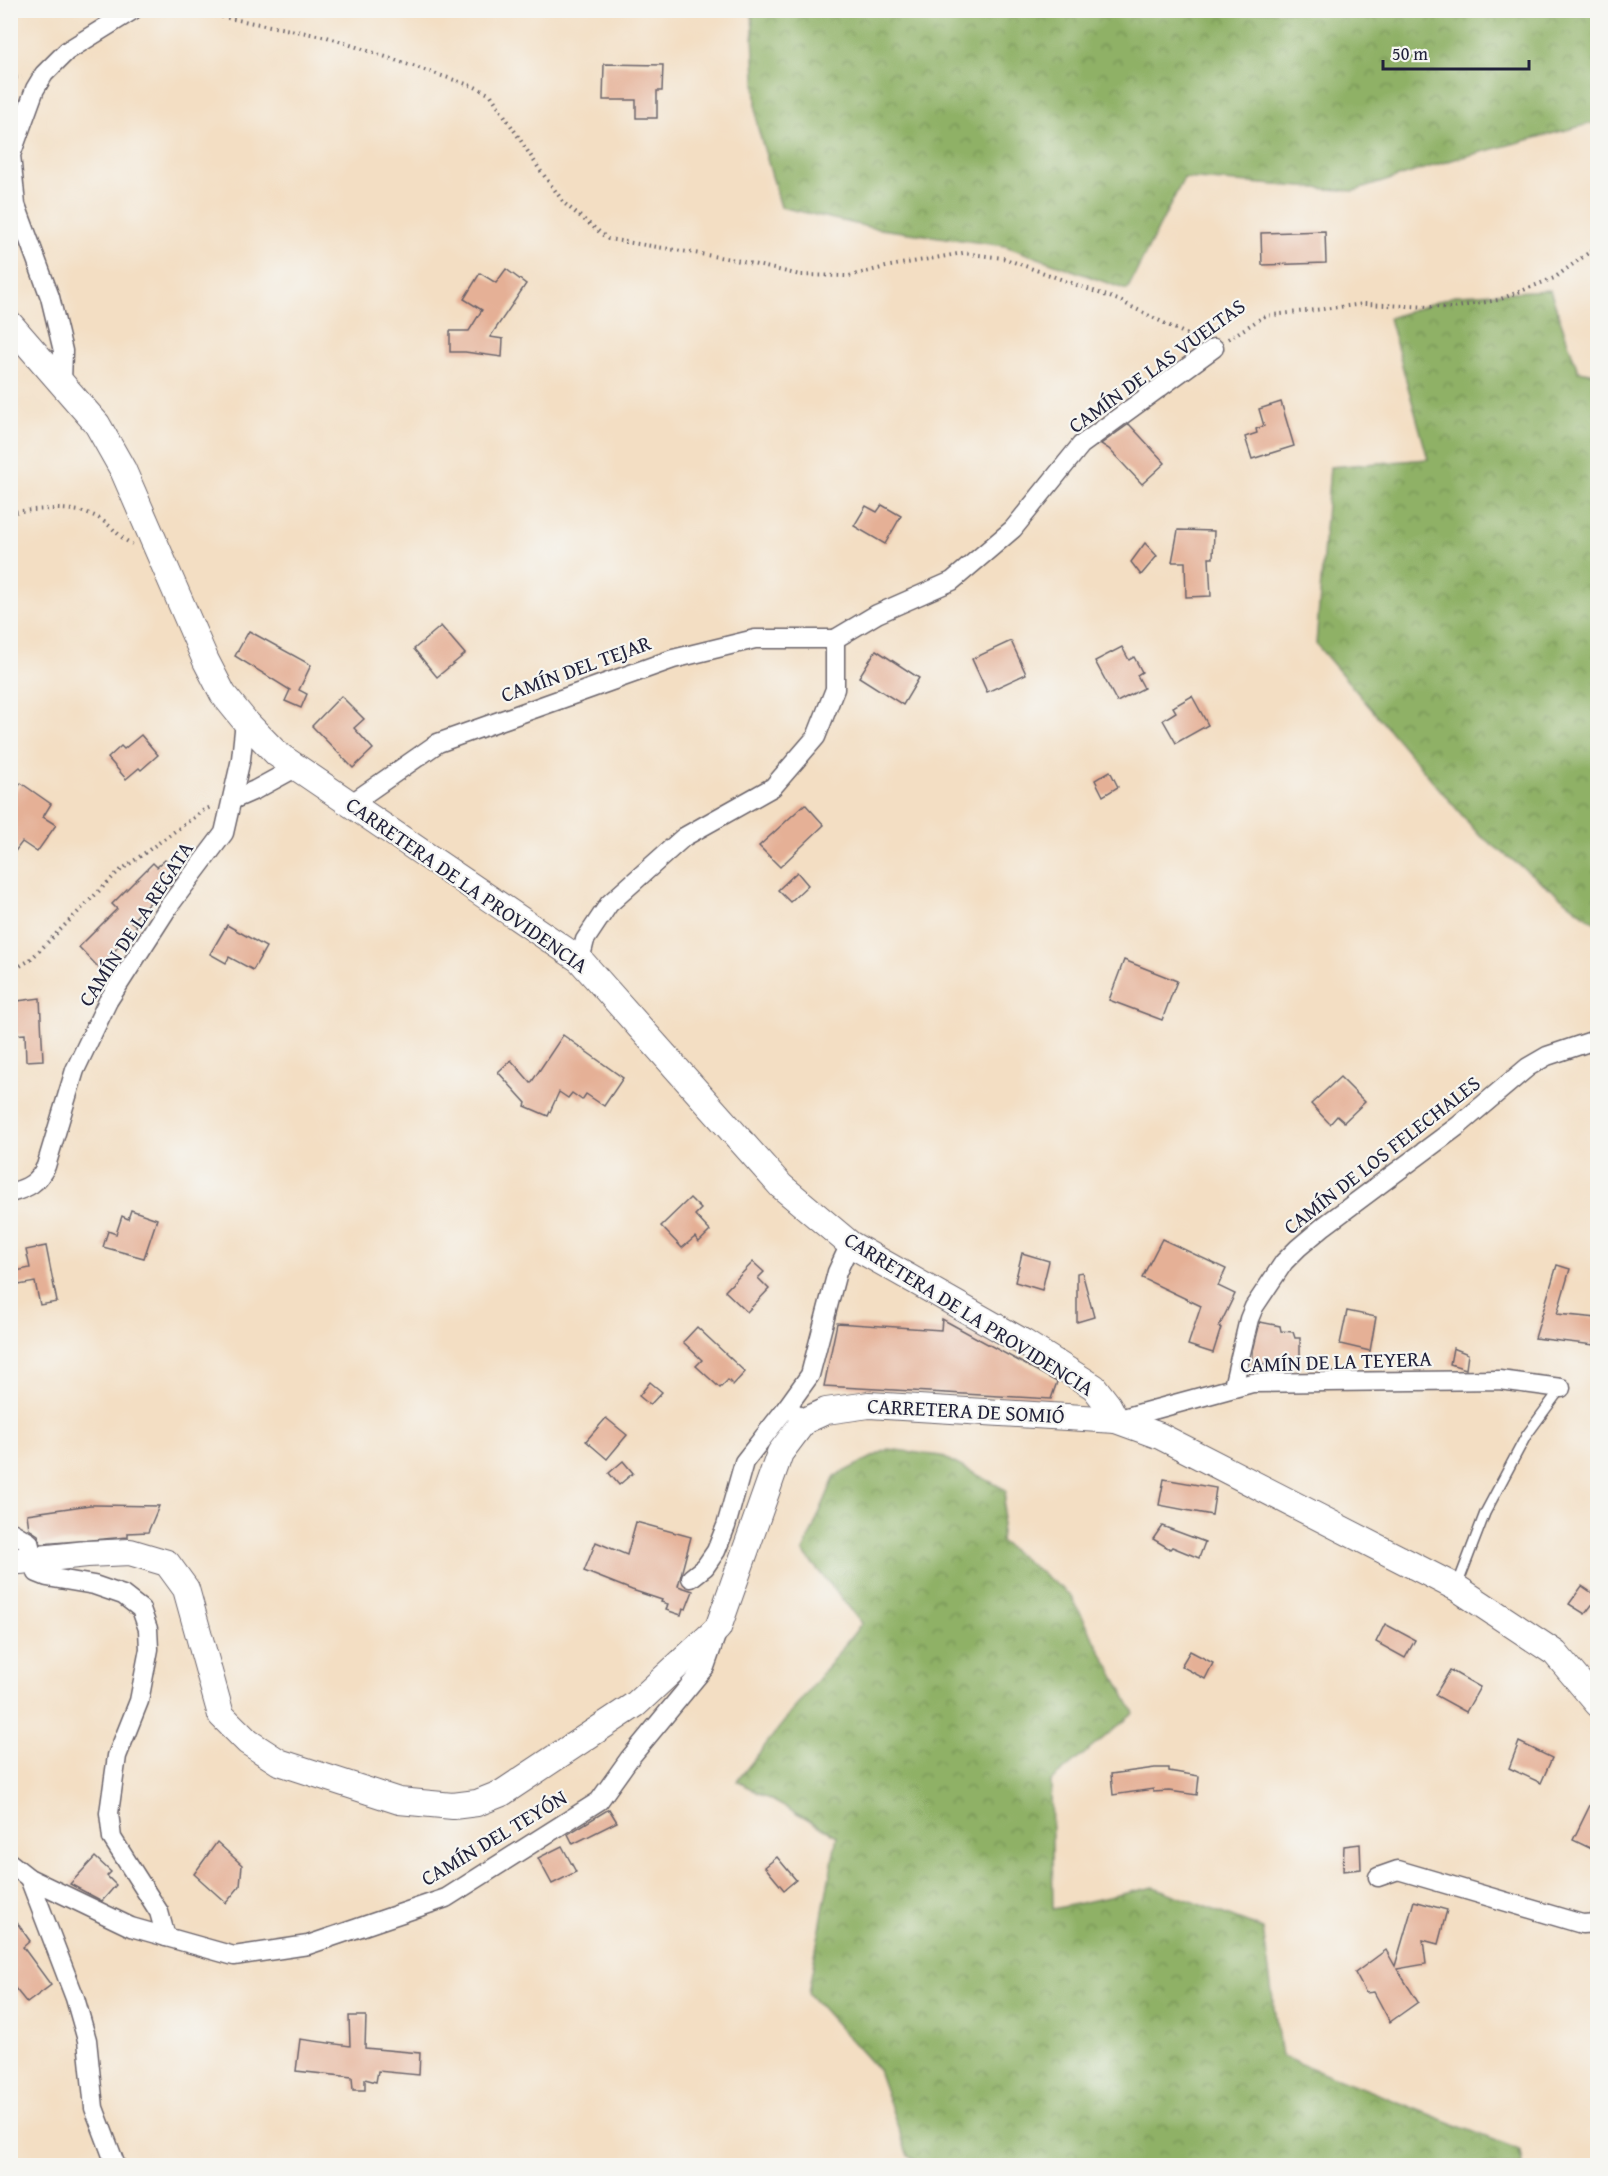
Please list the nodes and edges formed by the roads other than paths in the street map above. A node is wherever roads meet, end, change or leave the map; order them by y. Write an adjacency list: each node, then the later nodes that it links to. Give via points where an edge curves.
1 (133, 10): 4 (street, via 67,51 44,74 11,155 16,205 50,297 63,351)
2 (10, 324): 4 (street, CARRETERA DE LA PROVIDENCIA)
3 (1214, 348): 5 (street, CAMÍN DE LAS VUELTAS, via 1081,445 1013,529 952,581 877,614)
4 (62, 382): 6 (street, CARRETERA DE LA PROVIDENCIA, via 97,424 123,470 206,661 223,694)
5 (835, 639): 11 (street, CAMÍN DEL TEJAR, via 755,639 673,659 438,743); 12 (street, via 835,689 816,737 773,787 684,837 609,904 585,940)
6 (245, 722): 7 (street, CAMÍN DE LA REGATA); 8 (street, CARRETERA DE LA PROVIDENCIA, via 277,754)
7 (241, 759): 9 (street, via 252,774); 10 (street, CAMÍN DE LA REGATA)
8 (297, 767): 9 (street); 11 (street, CARRETERA DE LA PROVIDENCIA)
9 (268, 783): 10 (street)
10 (232, 800): 14 (street, CAMÍN DE LA REGATA, via 224,832 108,1001 75,1070 41,1177 29,1187)
11 (352, 803): 12 (street, CARRETERA DE LA PROVIDENCIA)
12 (580, 960): 15 (street, CARRETERA DE LA PROVIDENCIA, via 781,1186)
13 (1598, 1039): 16 (street, CAMÍN DE LOS FELECHALES, via 1528,1066 1458,1126 1298,1248 1254,1307)
14 (10, 1193)
15 (850, 1244): 18 (street, via 837,1272); 19 (street, CARRETERA DE LA PROVIDENCIA, via 1094,1387)
16 (1233, 1387): 17 (street, CAMÍN DE LA TEYERA, via 1266,1383 1500,1380); 19 (street, CAMÍN DE LA TEYERA)
17 (1561, 1388): 23 (lane, via 1526,1436 1485,1513)
18 (796, 1414): 19 (street, CARRETERA DE SOMIÓ, via 869,1404); 22 (street, via 744,1462 716,1551); 24 (street)
19 (1116, 1420): 23 (street, CARRETERA DE SOMIÓ, via 1160,1436)
20 (10, 1532): 21 (street, via 29,1542)
21 (23, 1562): 24 (street, via 130,1552 167,1563 186,1589 221,1715 248,1742 279,1762 399,1801 453,1806 477,1803 502,1793 636,1704); 30 (street, via 47,1577 94,1585 123,1595 141,1609 149,1649 139,1701 117,1756 109,1813 112,1838 159,1912)
22 (691, 1578)
23 (1457, 1588): 25 (street, CARRETERA DE SOMIÓ, via 1555,1653)
24 (718, 1628): 30 (street, CAMÍN DEL TEYÓN, via 705,1667 628,1759 599,1801 446,1898 308,1945 234,1956)
25 (1598, 1704)
26 (10, 1863): 28 (street, CAMÍN DEL TEYÓN)
27 (1378, 1877): 29 (street, via 1398,1870 1582,1924)
28 (29, 1878): 30 (street, CAMÍN DEL TEYÓN, via 131,1927); 31 (street, via 75,1998 87,2040 94,2108)
29 (1598, 1923)
30 (166, 1937)
31 (116, 2166)

